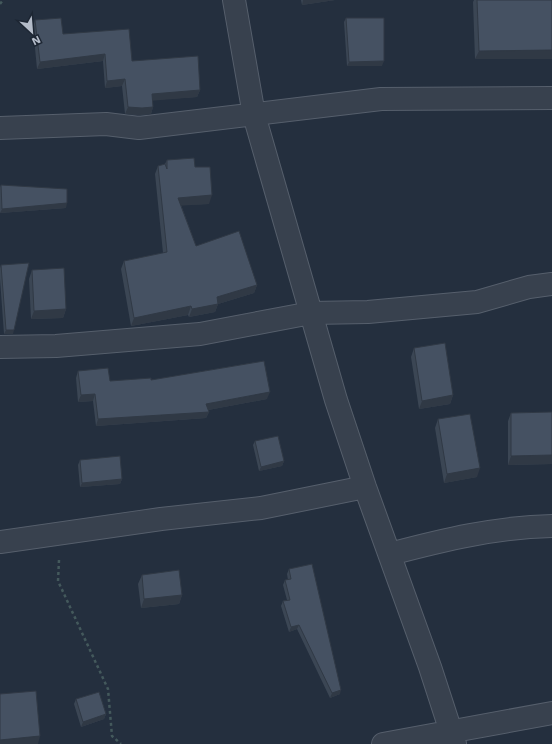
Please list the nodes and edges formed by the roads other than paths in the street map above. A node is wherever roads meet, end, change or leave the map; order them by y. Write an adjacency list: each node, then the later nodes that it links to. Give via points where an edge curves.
1 (234, 0): 3 (street)
2 (552, 98): 3 (street, via 381,99)
3 (254, 115): 4 (street, via 139,128 106,124); 6 (street)
4 (0, 128)
5 (552, 284): 6 (street, via 529,287 477,302 368,312)
6 (311, 313): 7 (street, via 200,334 56,346); 8 (street)
7 (0, 347)
8 (365, 487): 10 (street, via 261,508 161,519); 11 (street)
9 (552, 526): 11 (street, via 531,526 445,540)
10 (0, 542)
11 (390, 554): 13 (street)
12 (552, 713): 13 (street)
13 (453, 738): 14 (street)
14 (383, 744)

